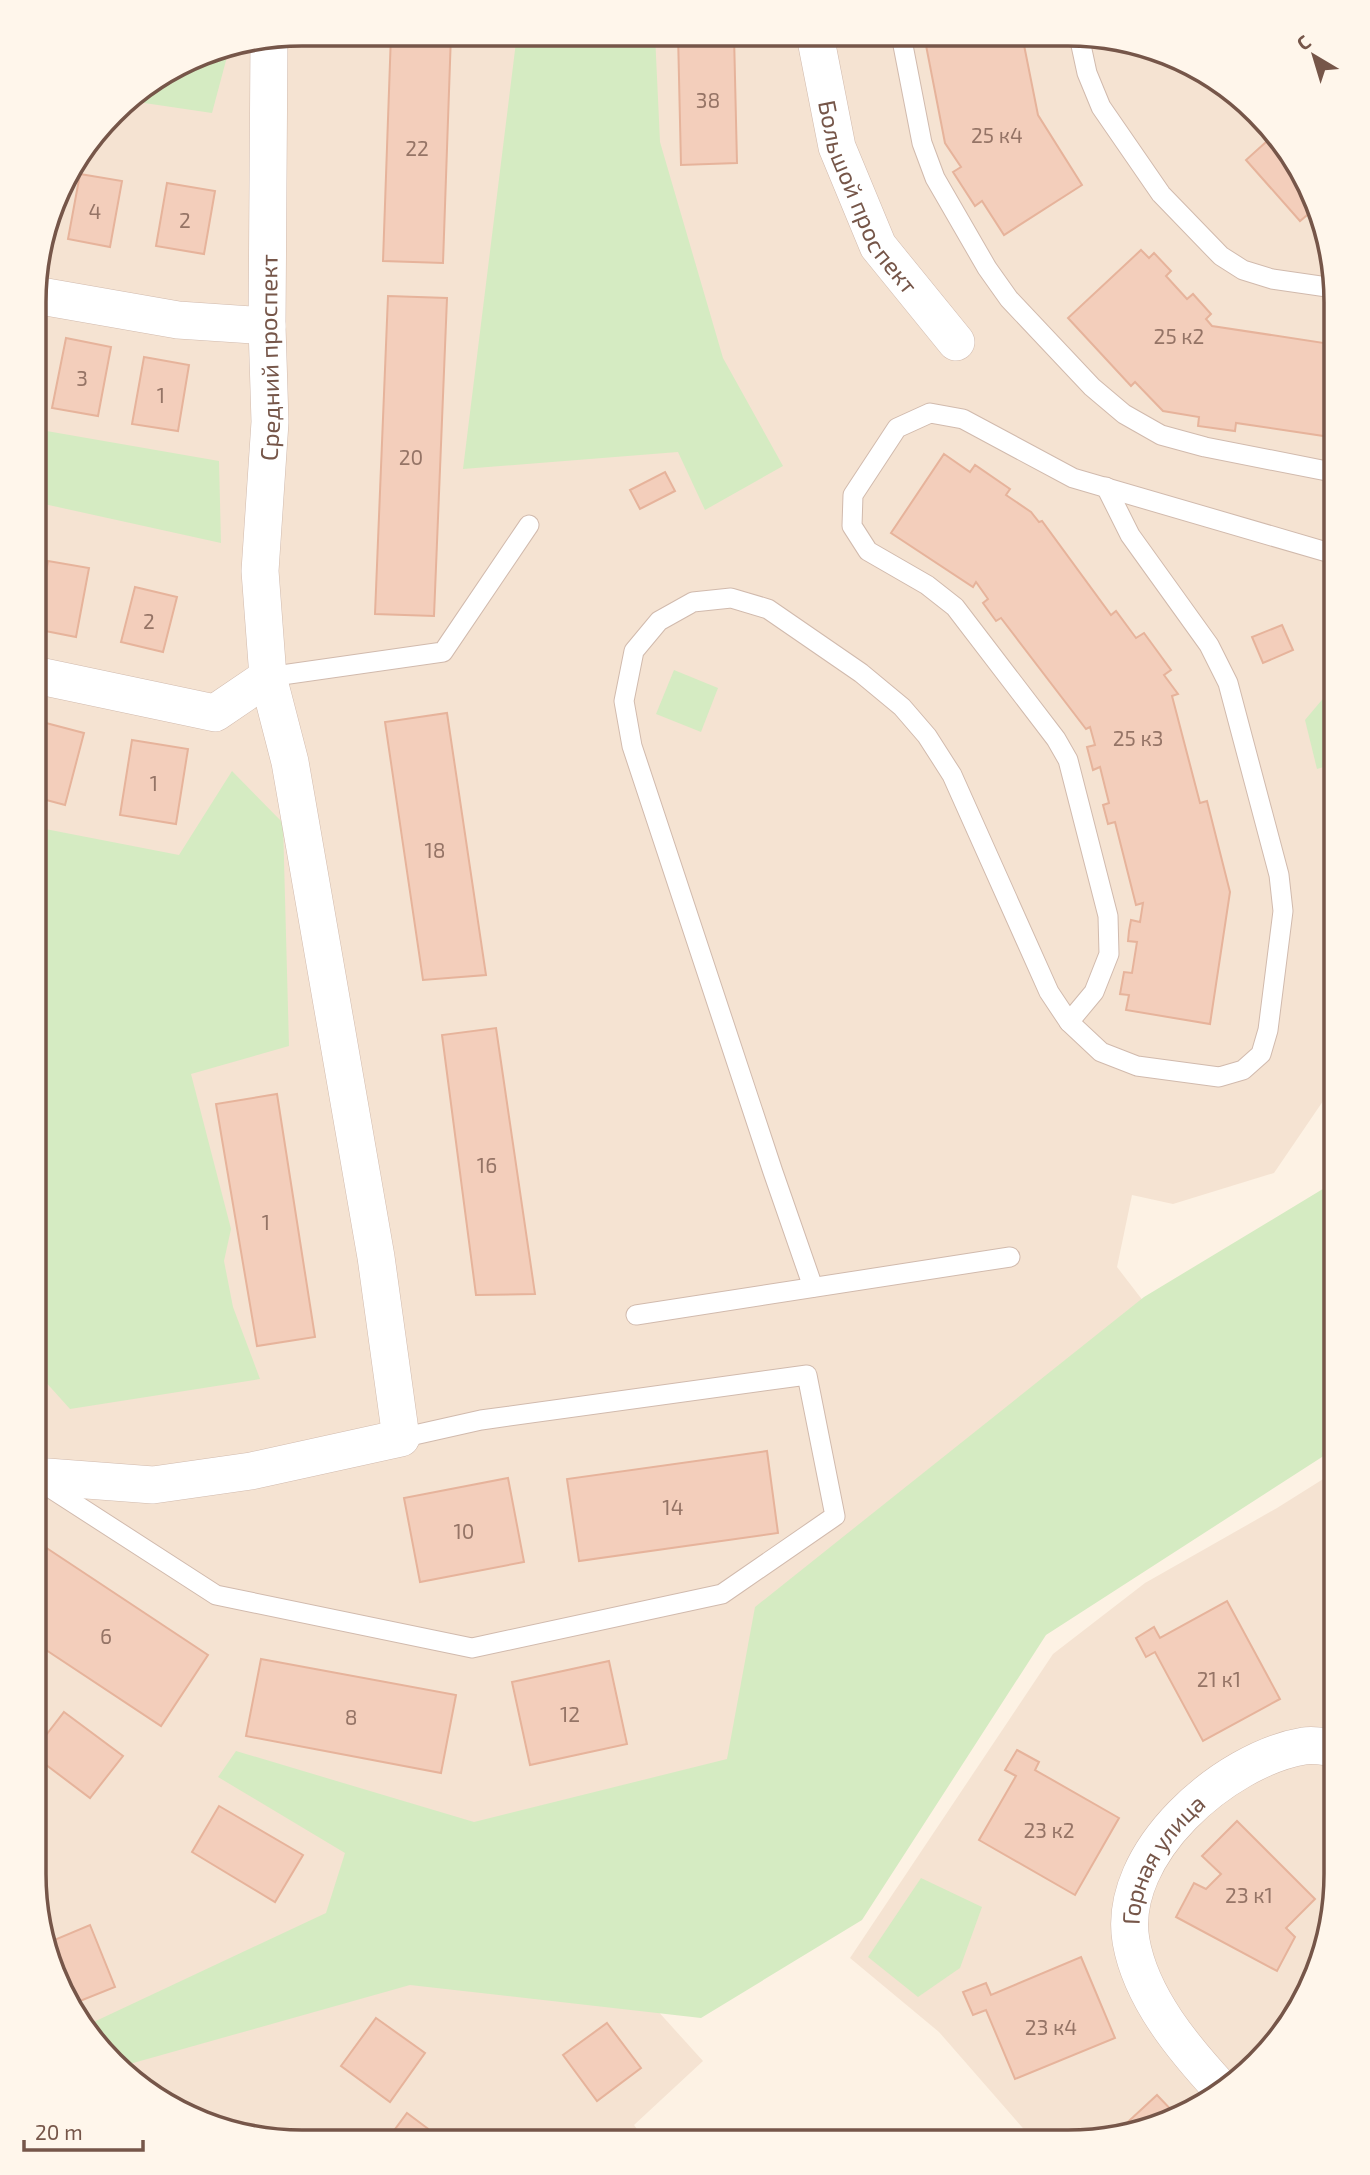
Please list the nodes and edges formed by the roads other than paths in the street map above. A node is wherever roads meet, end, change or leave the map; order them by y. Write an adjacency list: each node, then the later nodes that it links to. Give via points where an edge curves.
1 (817, 46): 8 (street, Большой проспект, via 837,146 878,246)
2 (903, 46): 9 (lane, via 922,143 935,178 1009,299 1092,387 1124,414 1161,435)
3 (1081, 46): 5 (lane, via 1101,107 1161,194 1221,256 1243,270 1272,279)
4 (269, 48): 7 (street, Средний проспект)
5 (1324, 287)
6 (46, 297): 7 (street, via 178,320)
7 (267, 326): 14 (street, Средний проспект, via 270,422 260,571)
8 (956, 342)
9 (1324, 470)
10 (1106, 487): 12 (lane); 15 (lane, via 1130,535 1209,645 1228,683 1279,875 1283,911 1268,1030 1261,1054 1243,1070 1219,1077 1137,1066 1101,1052); 15 (lane, via 1073,478 963,419 930,413 897,428 853,495 852,526 868,551 955,607 1068,760 1108,916 1109,954 1094,992)
11 (529, 526): 14 (lane, via 443,652)
12 (1324, 551)
13 (46, 676): 14 (street, via 215,713)
14 (268, 677): 19 (street, Средний проспект, via 290,762 376,1257)
15 (1069, 1022): 17 (lane, via 1049,992 952,775 902,707 862,673 768,609 731,598 693,602 659,621 634,651 624,701 632,746)
16 (1010, 1257): 17 (lane)
17 (813, 1287): 18 (lane)
18 (636, 1315)
19 (401, 1438): 20 (street, via 251,1471 153,1485); 21 (lane, via 481,1420 807,1376 835,1516 722,1594 472,1648 216,1595)
20 (46, 1478)
21 (46, 1485)
22 (1324, 1747): 23 (street, Горная улица, via 1306,1745 1263,1758 1225,1779 1193,1805 1144,1868 1132,1903 1131,1940 1143,1981 1191,2055)
23 (1216, 2083)

